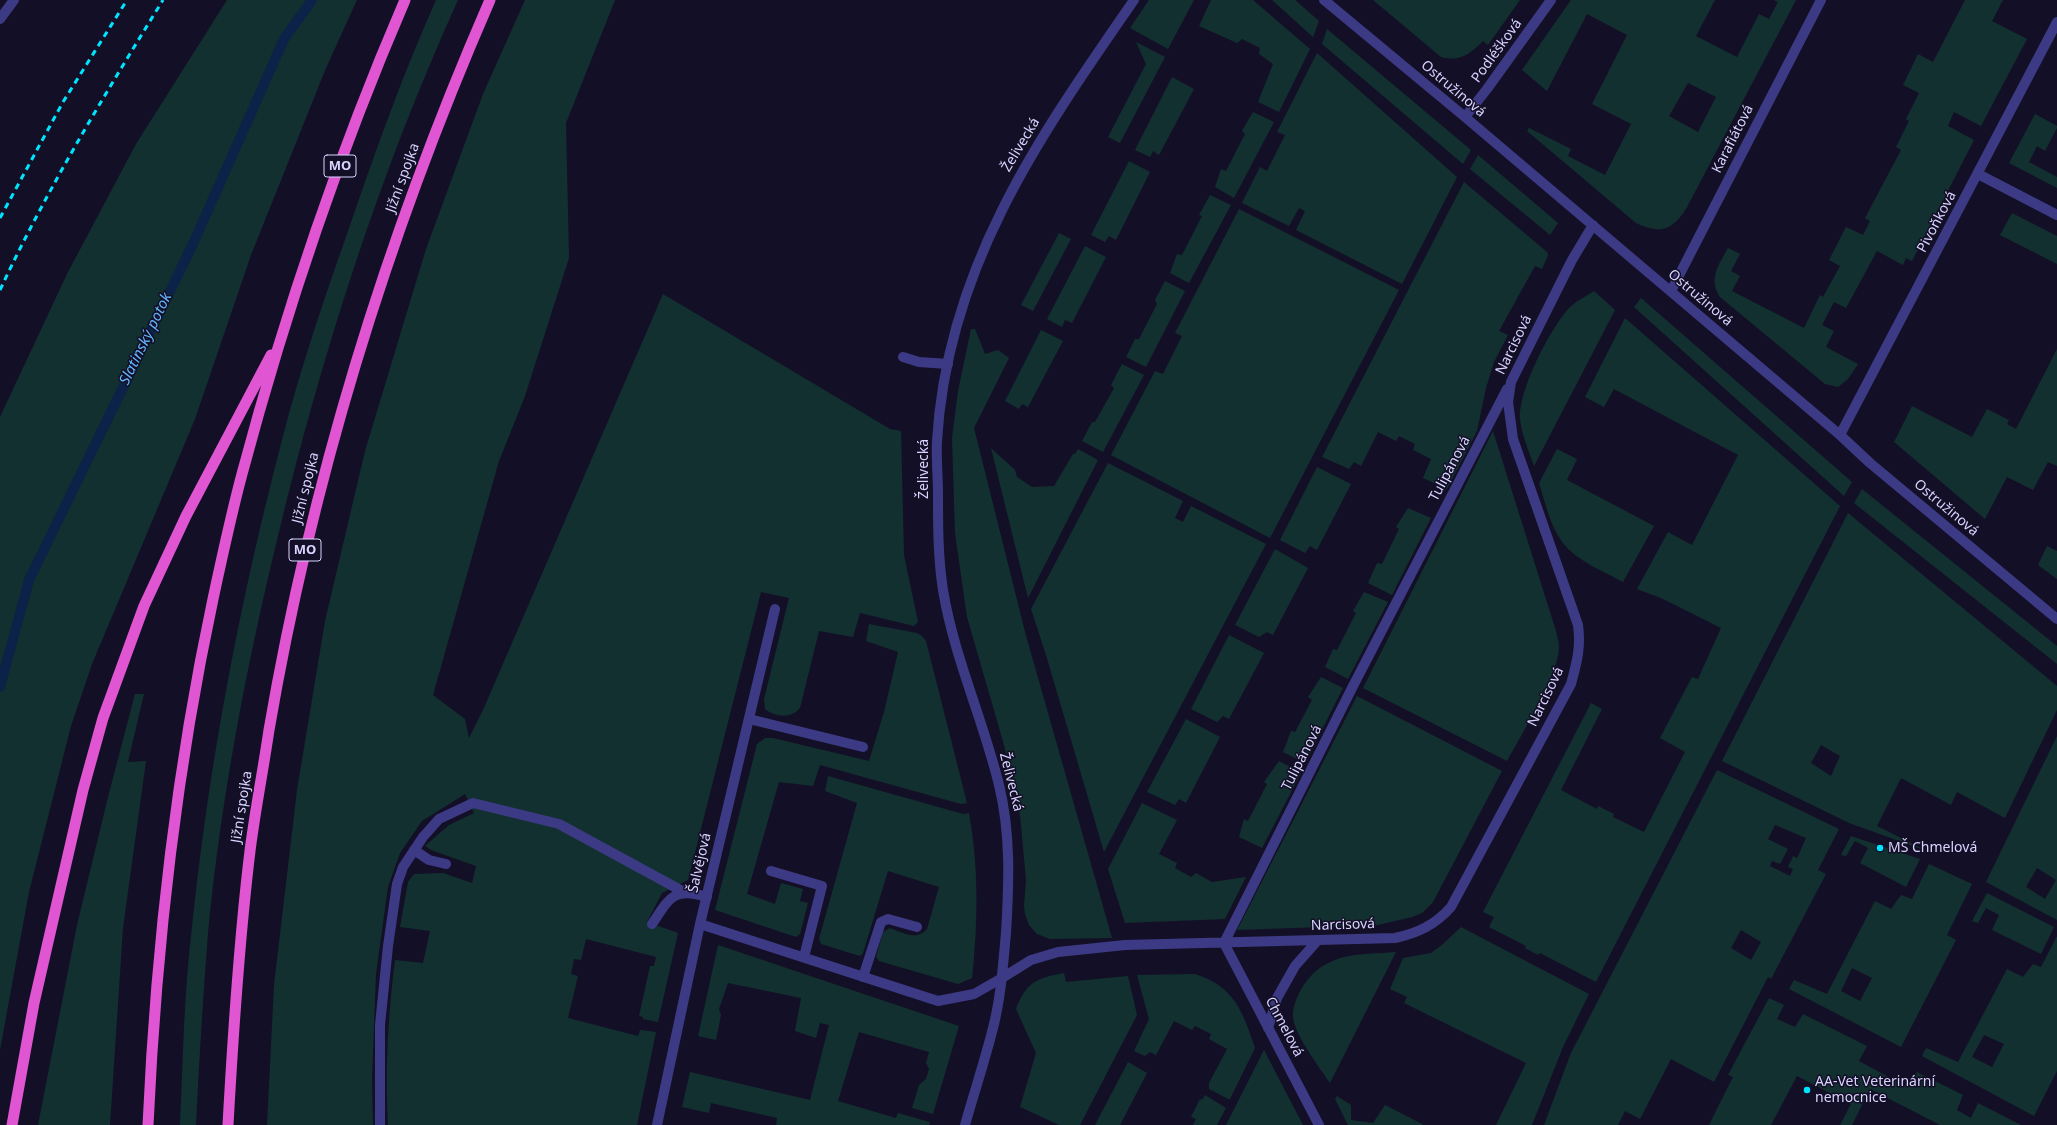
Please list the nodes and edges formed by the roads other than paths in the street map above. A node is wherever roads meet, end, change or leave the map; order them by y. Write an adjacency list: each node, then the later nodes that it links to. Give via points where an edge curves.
1 (14, 0): 8 (street)
2 (405, 0): 15 (highway, MO, via 346,151)
3 (490, 0): 40 (highway, Jižní spojka / MO, via 439,123 375,300 327,465 300,570 280,666 250,850)
4 (1134, 0): 17 (street, Želivecká, via 1054,117 1014,184 973,274 956,326)
5 (1324, 0): 10 (street, Ostružinová)
6 (1551, 0): 10 (street, Podléšková)
7 (1821, 0): 14 (street, Karafiátová)
8 (0, 20)
9 (2057, 22): 11 (street, Pivoňková)
10 (1465, 117): 13 (street, Ostružinová)
11 (1978, 174): 12 (street); 19 (street, Pivoňková)
12 (2057, 215)
13 (1593, 226): 14 (street, Ostružinová); 18 (street, Narcisová, via 1572,260)
14 (1671, 291): 19 (street, Ostružinová)
15 (282, 335): 38 (highway, via 186,516 144,606 103,718 83,790 34,1003); 39 (highway, MO, via 239,483 201,655 184,751 160,936)
16 (903, 357): 17 (street, via 919,362)
17 (948, 364): 36 (street, Želivecká, via 937,441 938,537 943,589 953,635 998,782 1006,819 1009,883)
18 (1511, 382): 32 (street, Narcisová, via 1508,402 1514,439 1578,624 1580,644 1571,684 1451,907 1441,918 1428,927 1395,938); 33 (street, Tulipánová)
19 (1840, 434): 21 (street, Ostružinová, via 1876,468)
20 (776, 609): 22 (street, Šalvějová)
21 (2057, 619)
22 (749, 718): 23 (street); 28 (street, Šalvějová)
23 (863, 747)
24 (414, 850): 25 (street, via 430,860); 27 (street, via 439,819 473,803 559,824); 41 (street, via 403,866 397,884 388,946 380,1025)
25 (446, 864)
26 (771, 871): 34 (street, via 822,886)
27 (684, 892): 28 (street); 29 (street, via 670,898)
28 (707, 897): 30 (street, Šalvějová)
29 (652, 924)
30 (700, 924): 34 (street); 42 (street, Šalvějová)
31 (917, 927): 35 (street, via 888,919 881,922)
32 (1318, 940): 33 (street, Narcisová); 37 (street, via 1295,966 1277,998)
33 (1224, 943): 36 (street, via 1125,945 1058,952 1031,960); 37 (street, Chmelová)
34 (804, 957): 35 (street)
35 (863, 977): 36 (street, via 938,1001 974,994)
36 (1002, 978): 43 (street, Želivecká, via 994,1026)
37 (1268, 1028): 44 (street, Chmelová)
38 (12, 1125)
39 (148, 1125)
40 (228, 1125)
41 (380, 1125)
42 (658, 1125)
43 (965, 1125)
44 (1319, 1125)

